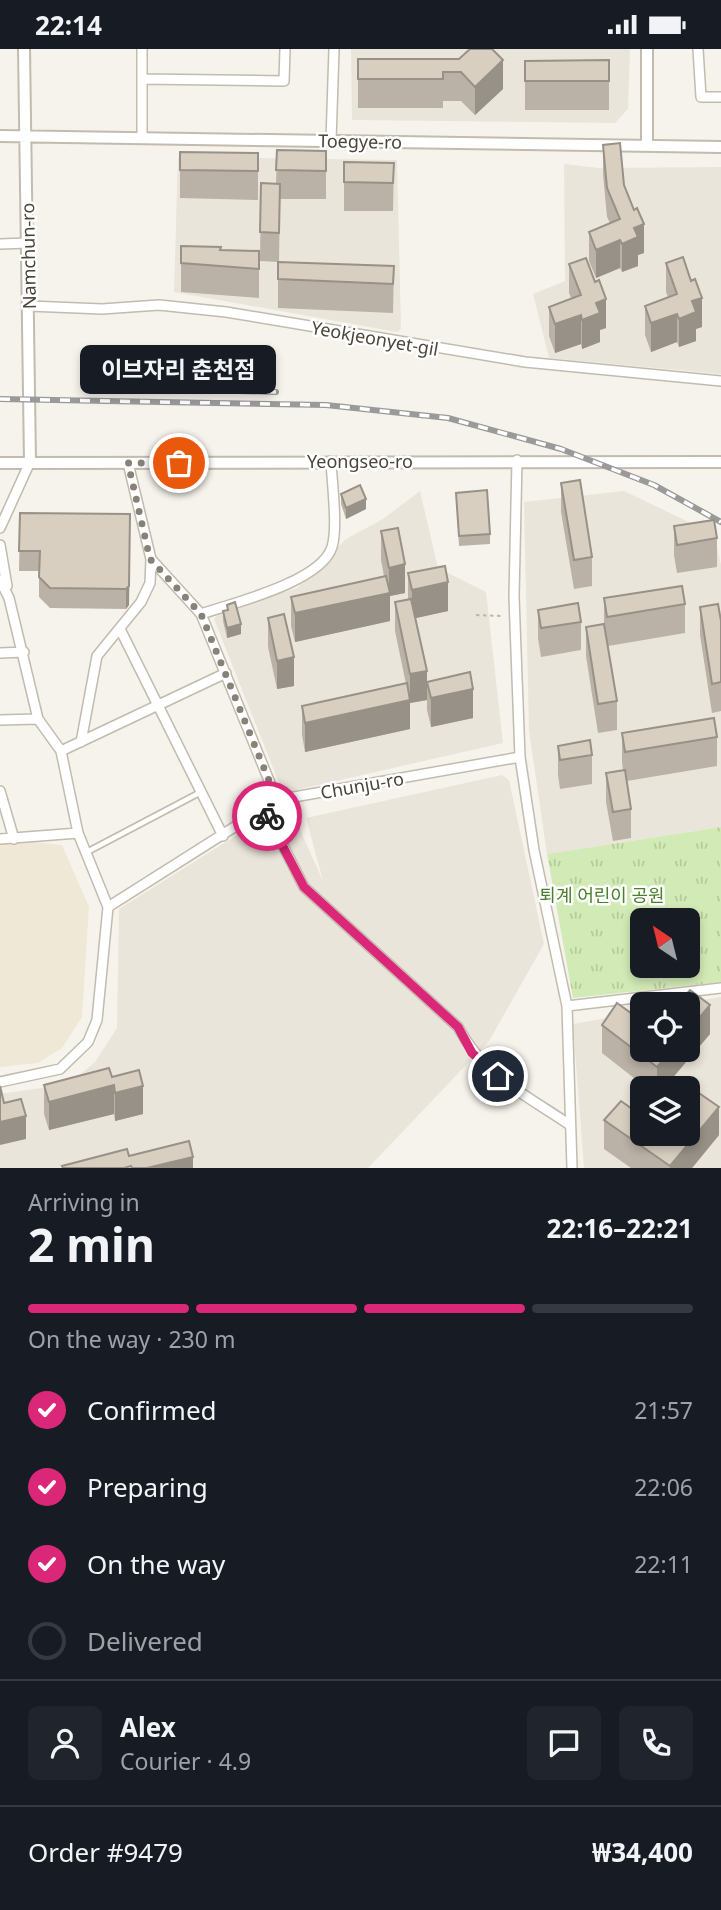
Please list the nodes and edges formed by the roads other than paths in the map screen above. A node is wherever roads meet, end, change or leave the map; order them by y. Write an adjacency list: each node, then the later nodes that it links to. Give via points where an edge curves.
1 (24, 49): 10 (street, Namchun-ro)
2 (142, 49): 7 (street)
3 (285, 49): 7 (street, via 284,81)
4 (334, 49): 12 (street)
5 (647, 49): 13 (street)
6 (698, 49): 8 (street, via 701,97)
7 (142, 79): 11 (street)
8 (721, 97)
9 (0, 136): 10 (street, Toegye-ro)
10 (26, 136): 11 (street, Toegye-ro); 15 (street, Namchun-ro)
11 (142, 138): 12 (street, Toegye-ro)
12 (331, 141): 13 (street, Toegye-ro)
13 (647, 146): 14 (street, Toegye-ro)
14 (721, 147)
15 (28, 243): 16 (street); 17 (street, Namchun-ro)
16 (0, 244)
17 (29, 306): 18 (street, Yeokjeonyet-gil, via 102,309 159,305 226,312 525,362); 23 (street, Namchun-ro)
18 (721, 381)
19 (517, 460): 20 (street, Yeongseo-ro); 21 (street, Yeongseo-ro); 40 (street, via 515,616)
20 (331, 461): 24 (street, Yeongseo-ro); 30 (street, via 333,544 328,558 289,584)
21 (721, 462)
22 (0, 463): 23 (street, Yeongseo-ro)
23 (30, 463): 24 (street, Yeongseo-ro); 25 (street)
24 (128, 463): 27 (street)
25 (0, 528)
26 (0, 545): 29 (street)
27 (150, 559): 30 (street); 31 (street, via 150,583)
28 (0, 580): 29 (street)
29 (5, 598): 32 (street)
30 (201, 614): 34 (street)
31 (121, 631): 35 (street); 38 (street, via 97,656)
32 (24, 652): 33 (street); 36 (street)
33 (0, 653)
34 (226, 673): 35 (street); 43 (street)
35 (158, 708): 38 (street); 42 (street)
36 (38, 719): 37 (street); 39 (street)
37 (0, 720)
38 (81, 742): 39 (street)
39 (61, 751): 45 (street)
40 (520, 757): 43 (street, Chunju-ro); 52 (street)
41 (0, 791): 48 (street)
42 (199, 793): 46 (street); 49 (lane)
43 (277, 800): 44 (street, Chunju-ro)
44 (265, 810): 46 (street, Chunju-ro); 54 (street, via 304,887 458,1027 472,1053)
45 (78, 833): 48 (street); 49 (street)
46 (223, 836): 50 (street, Chunju-ro)
47 (0, 839): 48 (street)
48 (14, 839)
49 (87, 852): 50 (street)
50 (108, 907): 53 (street, via 97,1020 88,1042 60,1069)
51 (721, 988): 52 (street)
52 (567, 1006): 54 (street)
53 (0, 1082)
54 (570, 1125): 55 (street)
55 (572, 1168)

